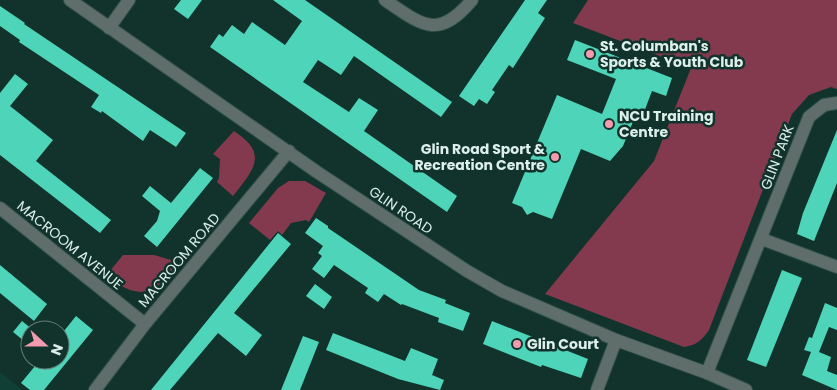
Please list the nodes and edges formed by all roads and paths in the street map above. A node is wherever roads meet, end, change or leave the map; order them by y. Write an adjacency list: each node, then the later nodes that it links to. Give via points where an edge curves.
1 (70, 0): 5 (street, GLIN ROAD)
2 (129, 0): 5 (street)
3 (385, 0): 4 (street, via 422,23 441,26 460,14)
4 (472, 0)
5 (109, 28): 7 (street, GLIN ROAD)
6 (837, 103): 9 (street, GLIN PARK, via 824,105 810,117)
7 (288, 151): 11 (street, MACROOM ROAD); 12 (street, GLIN ROAD, via 467,271 502,291)
8 (0, 208): 11 (street, MACROOM AVENUE)
9 (762, 238): 10 (street); 13 (street, GLIN PARK)
10 (837, 267)
11 (145, 324): 14 (street, MACROOM ROAD)
12 (616, 340): 13 (street, GLIN ROAD); 15 (street)
13 (707, 373): 16 (street, GLIN ROAD)
14 (95, 390)
15 (597, 390)
16 (746, 390)

